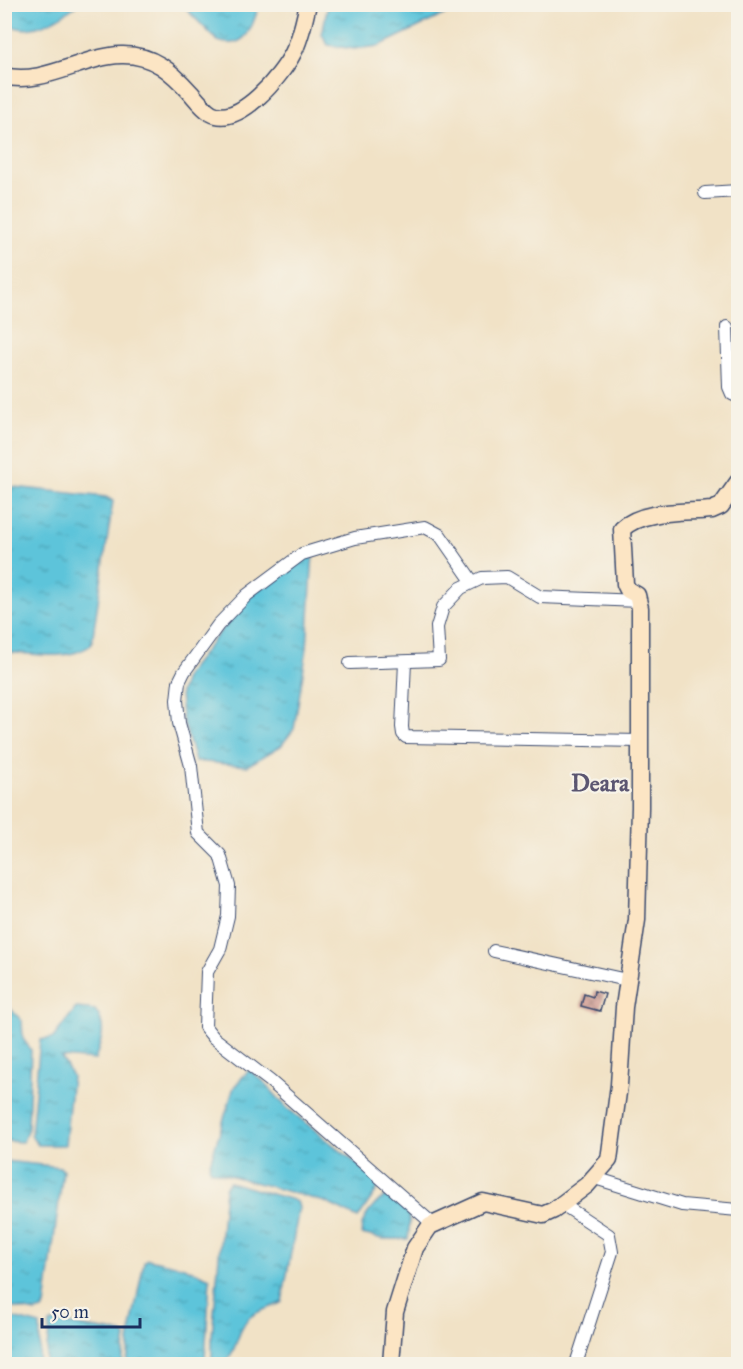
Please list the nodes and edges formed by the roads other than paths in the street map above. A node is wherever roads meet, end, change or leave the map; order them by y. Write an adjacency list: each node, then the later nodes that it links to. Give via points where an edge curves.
1 (308, 4): 2 (main road, via 300,36 283,70 251,104 227,116 212,114 172,72 138,57 122,55 25,77)
2 (4, 76)
3 (738, 191): 4 (street)
4 (705, 193)
5 (727, 327): 6 (street, via 729,387)
6 (738, 397)
7 (738, 482): 9 (main road, via 720,506 712,510 644,517 630,521 622,529 625,584)
8 (472, 581): 9 (street, via 507,578 540,597); 10 (street, via 454,595 438,617 439,660); 18 (street, via 440,535 425,527 355,538 302,554 247,595 218,625 184,672 177,700 191,766 198,833 220,855 229,886 228,916 220,949 207,972 208,1032)
9 (639, 600): 12 (main road)
10 (405, 662): 11 (street); 12 (street, via 402,727 406,737)
11 (350, 663)
12 (639, 741): 14 (main road, via 638,912)
13 (494, 951): 14 (street)
14 (627, 980): 15 (main road, via 612,1143 609,1160)
15 (595, 1178): 16 (main road); 17 (street, via 682,1205)
16 (562, 1204): 18 (main road, via 543,1215 483,1202); 20 (street, via 612,1242)
17 (738, 1210)
18 (433, 1224): 19 (main road, via 415,1248 398,1302)
19 (391, 1365)
20 (576, 1365)

